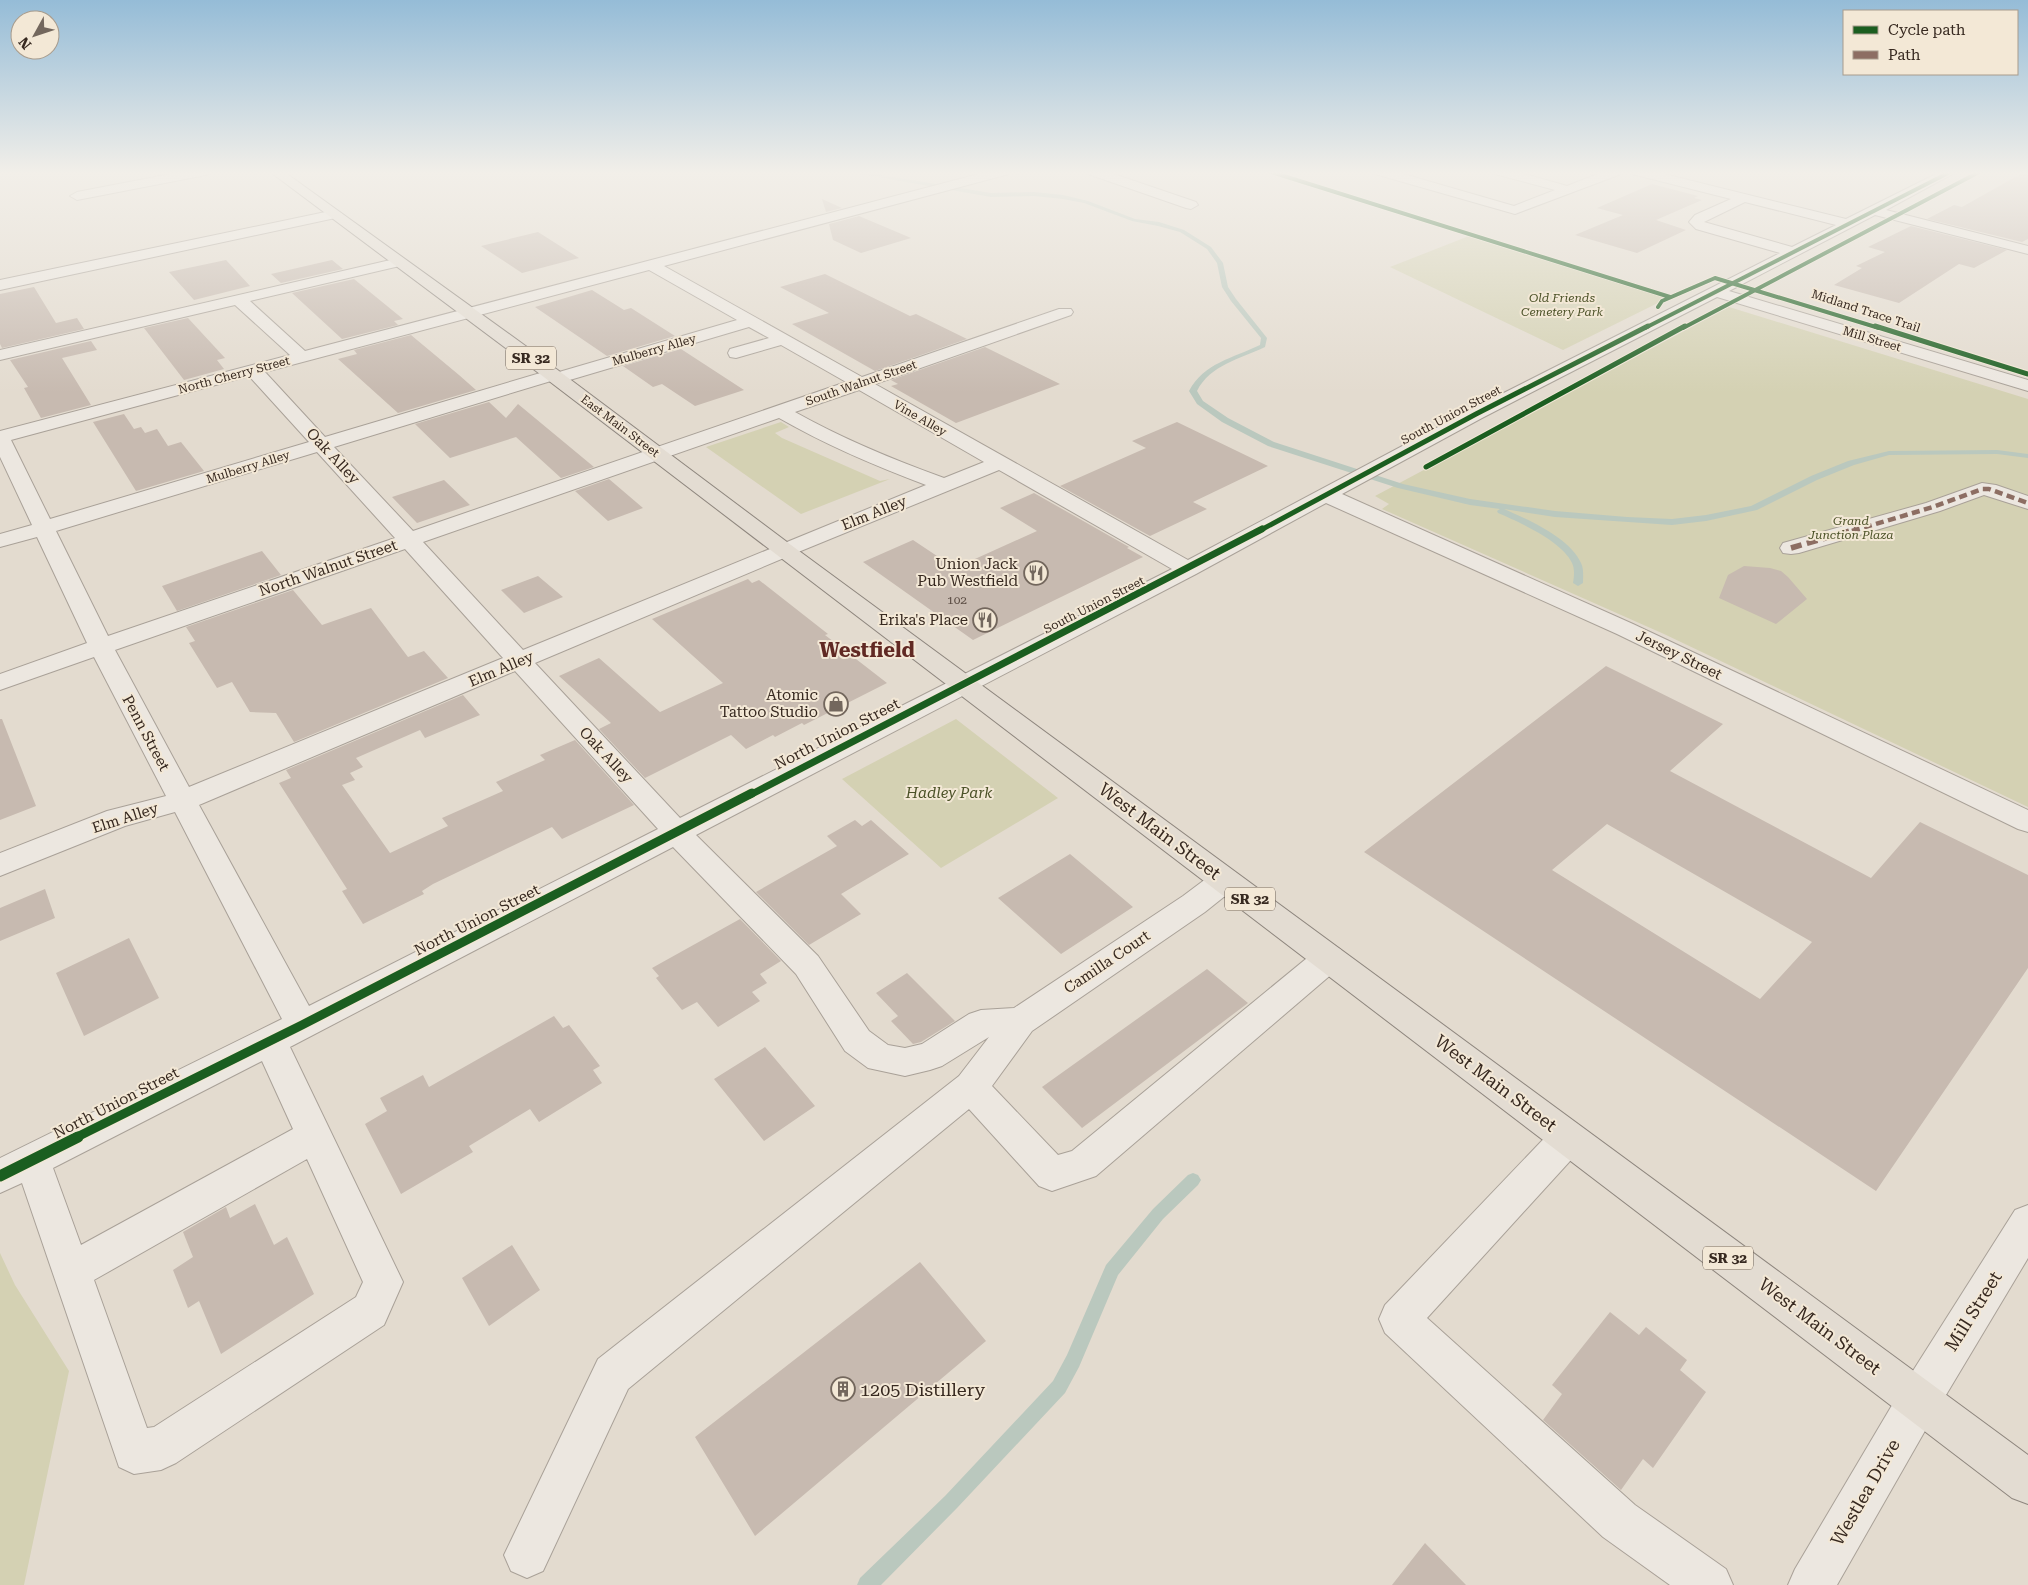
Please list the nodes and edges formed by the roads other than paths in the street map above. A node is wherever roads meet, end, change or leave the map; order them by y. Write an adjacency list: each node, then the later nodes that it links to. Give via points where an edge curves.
1 (189, 245): 11 (street)
2 (376, 245): 9 (main road, East Main Street / SR 32)
3 (728, 245): 10 (street, North Cherry Street)
4 (1768, 245): 8 (street)
5 (1807, 245): 8 (street, South Union Street)
6 (2008, 245): 7 (street)
7 (2028, 250)
8 (1793, 252): 12 (street, South Union Street)
9 (399, 262): 13 (street); 15 (main road, East Main Street / SR 32)
10 (652, 265): 15 (street, North Cherry Street); 16 (street, Vine Alley)
11 (0, 285)
12 (1716, 292): 24 (street, Mill Street); 31 (street, South Union Street, via 1476,414)
13 (238, 299): 19 (street); 20 (street)
14 (1065, 312): 23 (street, South Walnut Street)
15 (468, 314): 20 (street, North Cherry Street); 22 (main road, East Main Street / SR 32)
16 (751, 321): 17 (street, Vine Alley); 22 (street, Mulberry Alley)
17 (783, 339): 18 (street); 23 (street, Vine Alley)
18 (736, 353)
19 (0, 355)
20 (302, 358): 21 (street, North Cherry Street)
21 (254, 370): 26 (street, North Cherry Street); 27 (street, Oak Alley)
22 (555, 377): 27 (street, Mulberry Alley); 28 (main road, East Main Street / SR 32)
23 (860, 383): 25 (street, South Walnut Street); 29 (street, Vine Alley)
24 (2028, 386)
25 (780, 411): 28 (street, South Walnut Street); 30 (street, via 826,437)
26 (0, 437): 33 (street, Penn Street)
27 (322, 444): 33 (street, Mulberry Alley); 34 (street, Oak Alley)
28 (657, 454): 34 (street, North Walnut Street); 37 (main road, East Main Street / SR 32)
29 (998, 463): 30 (street, Elm Alley); 38 (street, Vine Alley)
30 (943, 484): 37 (street, Elm Alley)
31 (1336, 490): 38 (street, South Union Street); 44 (street, Jersey Street)
32 (2028, 503): 36 (street, via 1982,489 1933,507)
33 (44, 528): 35 (street, Mulberry Alley); 39 (street, Penn Street)
34 (410, 540): 39 (street, North Walnut Street); 40 (street, Oak Alley)
35 (0, 541)
36 (1791, 548)
37 (783, 550): 40 (street, Elm Alley); 42 (main road, East Main Street / SR 32)
38 (1188, 569): 42 (street, South Union Street)
39 (101, 647): 41 (street, North Walnut Street); 43 (street, Penn Street)
40 (520, 662): 43 (street, Elm Alley); 45 (street, Oak Alley)
41 (0, 682)
42 (964, 684): 45 (street, North Union Street); 47 (main road, West Main Street / SR 32)
43 (182, 801): 46 (street, Elm Alley, via 117,818); 51 (street, Penn Street)
44 (2028, 822)
45 (677, 832): 50 (street, Oak Alley, via 807,965 857,1041 880,1058 905,1062 930,1056); 51 (street, North Union Street)
46 (0, 866)
47 (1225, 880): 48 (main road, West Main Street / SR 32); 49 (street, Camilla Court)
48 (1329, 958): 52 (street, via 1083,1164 1052,1174); 54 (main road, West Main Street / SR 32)
49 (1020, 1021): 50 (street, Camilla Court); 52 (street)
50 (981, 1024)
51 (286, 1033): 53 (street, Penn Street); 55 (street, North Union Street)
52 (971, 1087): 60 (street, via 613,1374)
53 (314, 1136): 57 (street); 57 (street, Penn Street, via 383,1282 370,1311 161,1448 134,1452)
54 (1568, 1138): 58 (main road, West Main Street / SR 32); 61 (street, via 1399,1319 1619,1521)
55 (16, 1168): 57 (street)
56 (2028, 1223): 58 (street, Mill Street)
57 (71, 1272)
58 (1918, 1400): 59 (main road, West Main Street / SR 32); 62 (street, Westlea Drive)
59 (2028, 1482)
60 (526, 1555)
61 (1710, 1585)
62 (1811, 1585)

